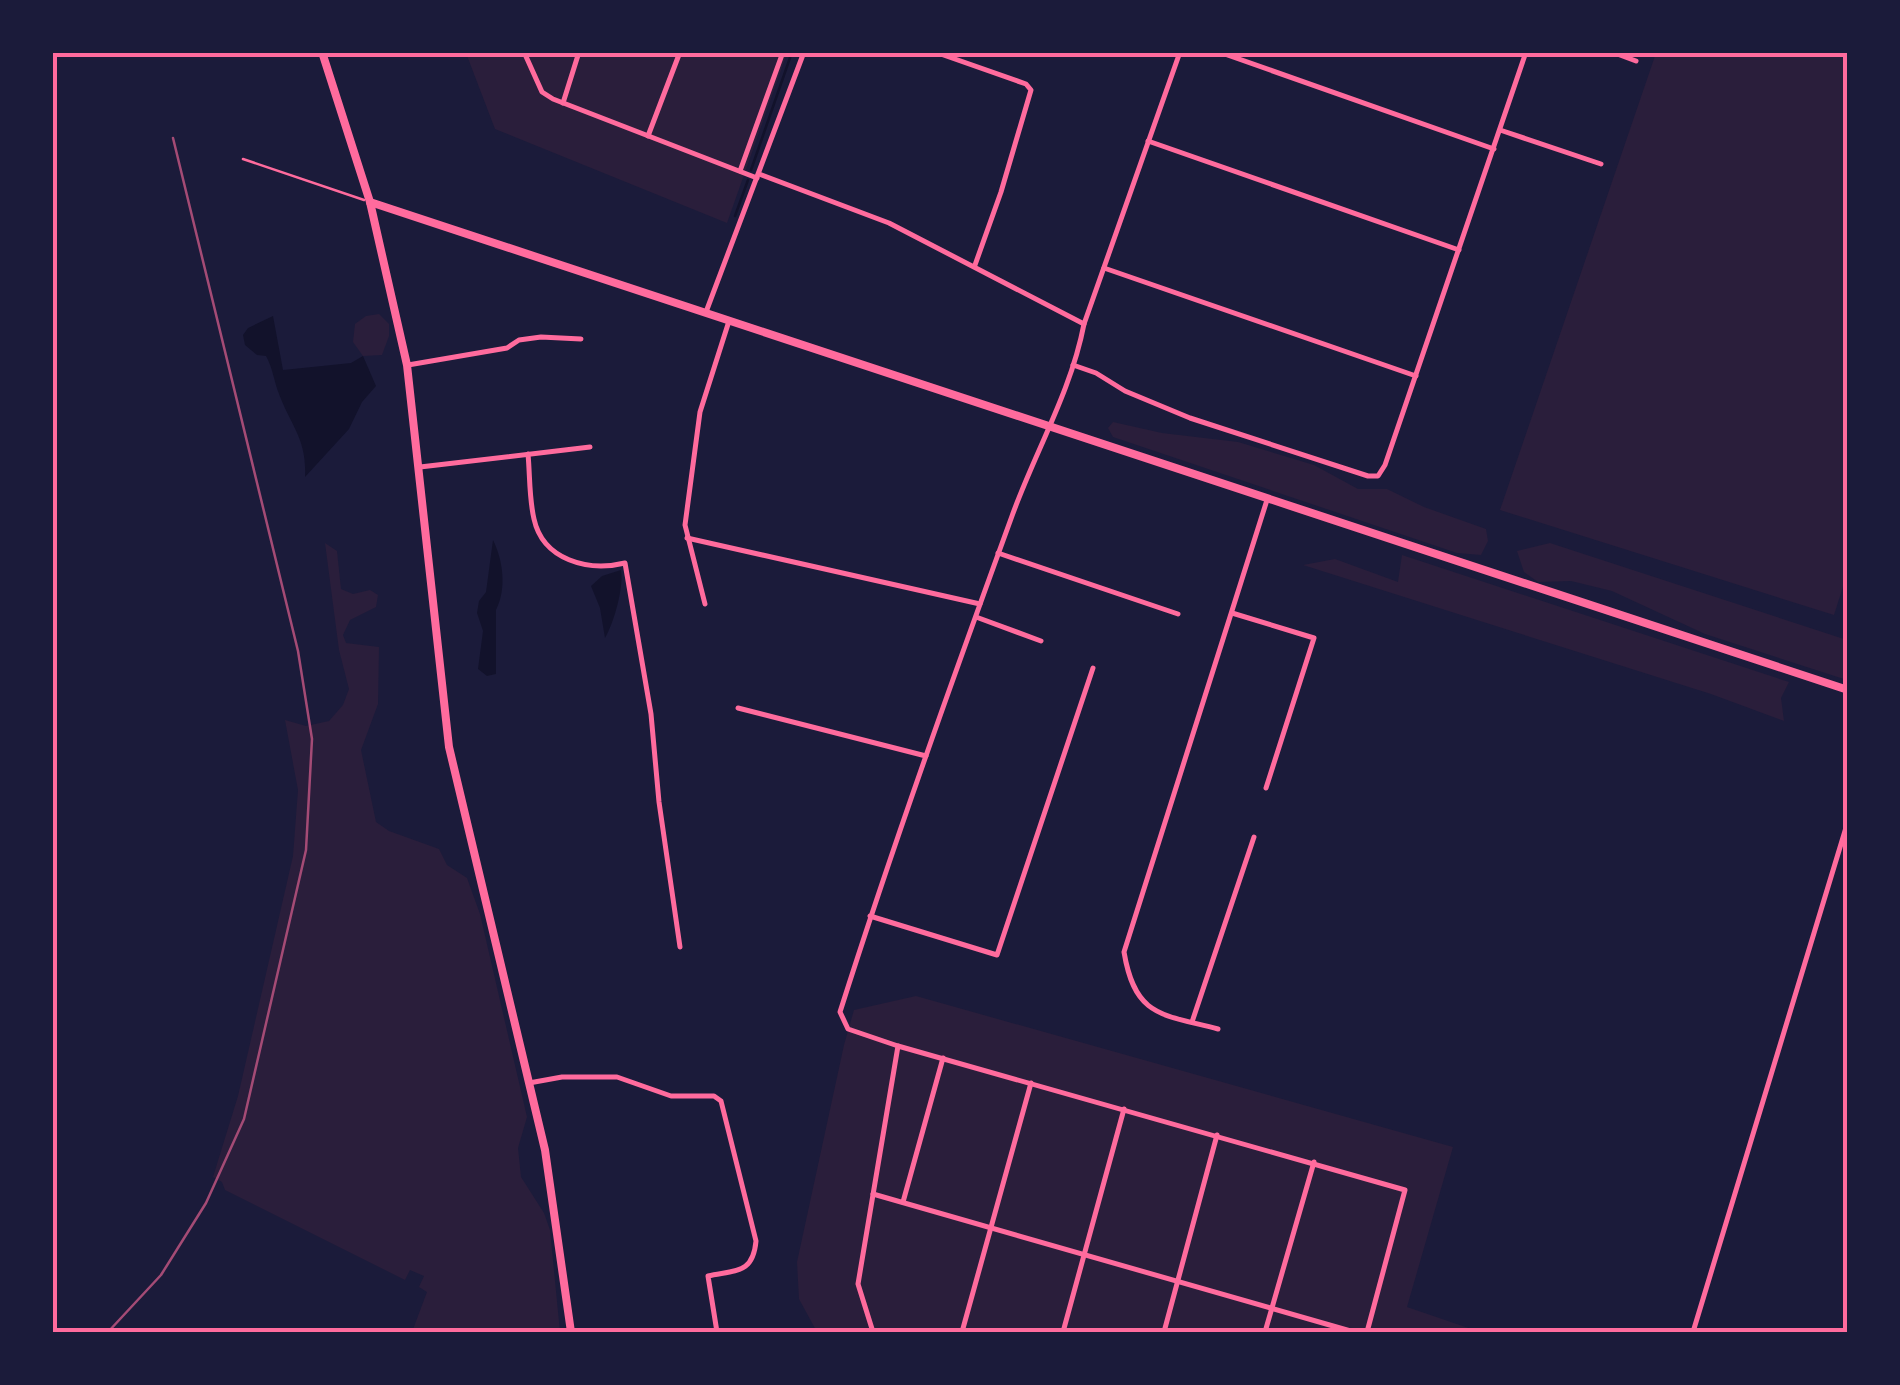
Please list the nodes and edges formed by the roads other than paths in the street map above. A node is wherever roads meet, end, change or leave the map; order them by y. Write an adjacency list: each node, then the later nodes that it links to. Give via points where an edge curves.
1 (322, 52): 22 (main road)
2 (524, 52): 13 (street, via 542,92)
3 (579, 52): 13 (street)
4 (680, 52): 15 (street)
5 (783, 52): 20 (street)
6 (804, 52): 21 (street)
7 (935, 52): 24 (street, via 1031,90)
8 (1180, 52): 16 (street)
9 (1219, 52): 17 (street)
10 (1526, 52): 14 (street)
11 (1612, 52): 12 (street)
12 (1636, 61)
13 (564, 103): 15 (street)
14 (1500, 130): 17 (street); 19 (street)
15 (648, 136): 20 (street)
16 (1148, 141): 23 (street); 25 (street)
17 (1494, 149): 23 (street)
18 (243, 159): 22 (lane)
19 (1602, 164)
20 (740, 171): 21 (street)
21 (758, 176): 24 (street, via 889,223); 26 (street)
22 (370, 202): 26 (main road); 30 (main road)
23 (1459, 250): 32 (street)
24 (975, 265): 28 (street)
25 (1104, 268): 28 (street); 32 (street)
26 (706, 314): 27 (main road)
27 (729, 321): 33 (main road); 38 (street, via 700,412)
28 (1084, 324): 31 (street)
29 (581, 339): 30 (street, via 520,340 507,348)
30 (407, 365): 36 (main road)
31 (1074, 365): 32 (street, via 1190,418 1368,476 1378,476 1385,466); 33 (street)
32 (1416, 376)
33 (1053, 430): 37 (main road); 39 (street)
34 (590, 446): 35 (street)
35 (528, 454): 36 (street); 54 (street, via 541,540 572,562 625,563)
36 (420, 467): 59 (main road, via 449,747)
37 (1267, 500): 42 (street); 47 (main road)
38 (687, 538): 40 (street); 41 (street)
39 (998, 553): 41 (street); 43 (street)
40 (705, 604)
41 (980, 604): 44 (street)
42 (1232, 613): 50 (street, via 1314,638); 55 (street, via 1124,952 1140,1000)
43 (1178, 614)
44 (976, 617): 45 (street); 49 (street)
45 (1041, 641)
46 (1094, 668): 53 (street, via 997,955)
47 (1848, 690)
48 (738, 708): 49 (street)
49 (926, 756): 53 (street)
50 (1266, 788)
51 (1848, 822): 79 (street)
52 (1254, 837): 55 (street)
53 (870, 916): 57 (street, via 840,1012 848,1029)
54 (680, 946)
55 (1192, 1022): 56 (street)
56 (1218, 1028)
57 (898, 1046): 58 (street); 64 (street)
58 (943, 1058): 60 (street); 65 (street)
59 (530, 1083): 70 (main road); 71 (street, via 616,1077 672,1096 721,1101 756,1241 747,1267 708,1276)
60 (1032, 1083): 61 (street); 66 (street)
61 (1124, 1109): 62 (street); 67 (street)
62 (1218, 1135): 63 (street); 68 (street)
63 (1314, 1162): 69 (street); 78 (street, via 1405,1190)
64 (874, 1194): 65 (street); 72 (street, via 858,1284)
65 (903, 1202): 66 (street)
66 (991, 1228): 67 (street); 73 (street)
67 (1084, 1254): 68 (street); 74 (street)
68 (1178, 1282): 69 (street); 75 (street)
69 (1272, 1309): 76 (street); 77 (street)
70 (571, 1332)
71 (717, 1332)
72 (873, 1332)
73 (962, 1332)
74 (1063, 1332)
75 (1164, 1332)
76 (1265, 1332)
77 (1354, 1332)
78 (1367, 1332)
79 (1693, 1332)

